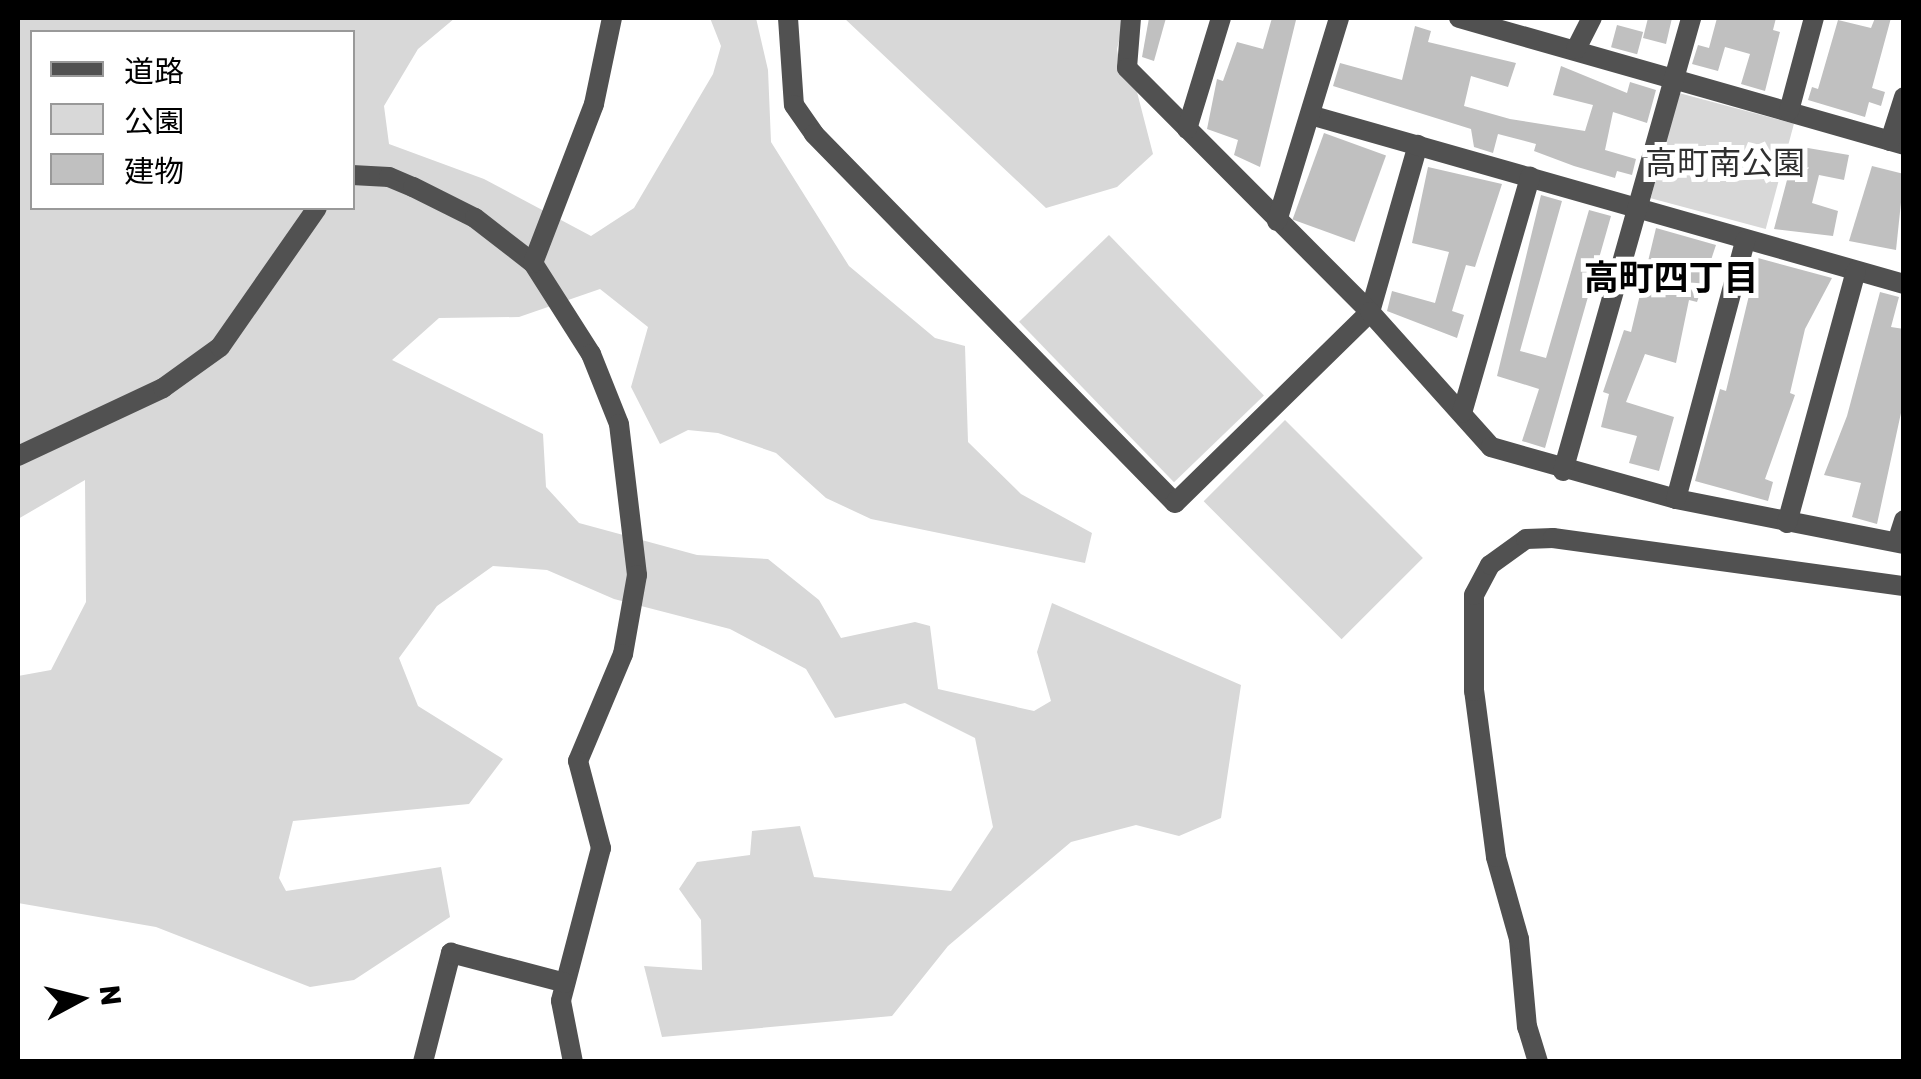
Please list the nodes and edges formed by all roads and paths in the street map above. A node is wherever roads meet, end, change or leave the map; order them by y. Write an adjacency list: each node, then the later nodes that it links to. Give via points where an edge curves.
1 (612, 18): 24 (street, via 594,104)
2 (788, 18): 27 (street, via 794,105 814,134 1175,503)
3 (1131, 18): 15 (street, via 1127,68)
4 (1221, 18): 15 (street)
5 (1340, 18): 14 (street)
6 (1459, 18): 10 (street)
7 (1592, 18): 10 (street)
8 (1691, 18): 11 (street)
9 (1814, 18): 13 (street)
10 (1576, 49): 11 (street)
11 (1675, 78): 13 (street); 20 (street)
12 (1904, 97): 16 (street)
13 (1789, 111): 16 (street)
14 (1310, 115): 17 (street); 22 (street)
15 (1187, 128): 22 (street)
16 (1897, 143)
17 (1418, 146): 19 (street); 27 (street)
18 (355, 175): 24 (street, via 389,177 476,218)
19 (1530, 178): 20 (street); 28 (street)
20 (1636, 208): 23 (street); 30 (street)
21 (315, 210): 29 (street, via 220,347 163,388)
22 (1277, 221): 27 (street)
23 (1745, 241): 25 (street); 31 (street)
24 (533, 263): 36 (street, via 591,354 619,424 637,576 624,654 578,761 600,868)
25 (1856, 272): 26 (street); 33 (street)
26 (1904, 284)
27 (1370, 312): 28 (street)
28 (1462, 414): 30 (street, via 1491,447)
29 (18, 456)
30 (1563, 471): 31 (street)
31 (1676, 498): 33 (street)
32 (1904, 520): 34 (street)
33 (1787, 523): 34 (street)
34 (1900, 543)
35 (1904, 586): 39 (street, via 1553,538 1526,539 1490,565 1474,595 1474,691 1496,857 1519,939 1527,1027)
36 (565, 983): 37 (street, via 451,952); 38 (street, via 560,1020)
37 (423, 1062)
38 (573, 1062)
39 (1538, 1062)

